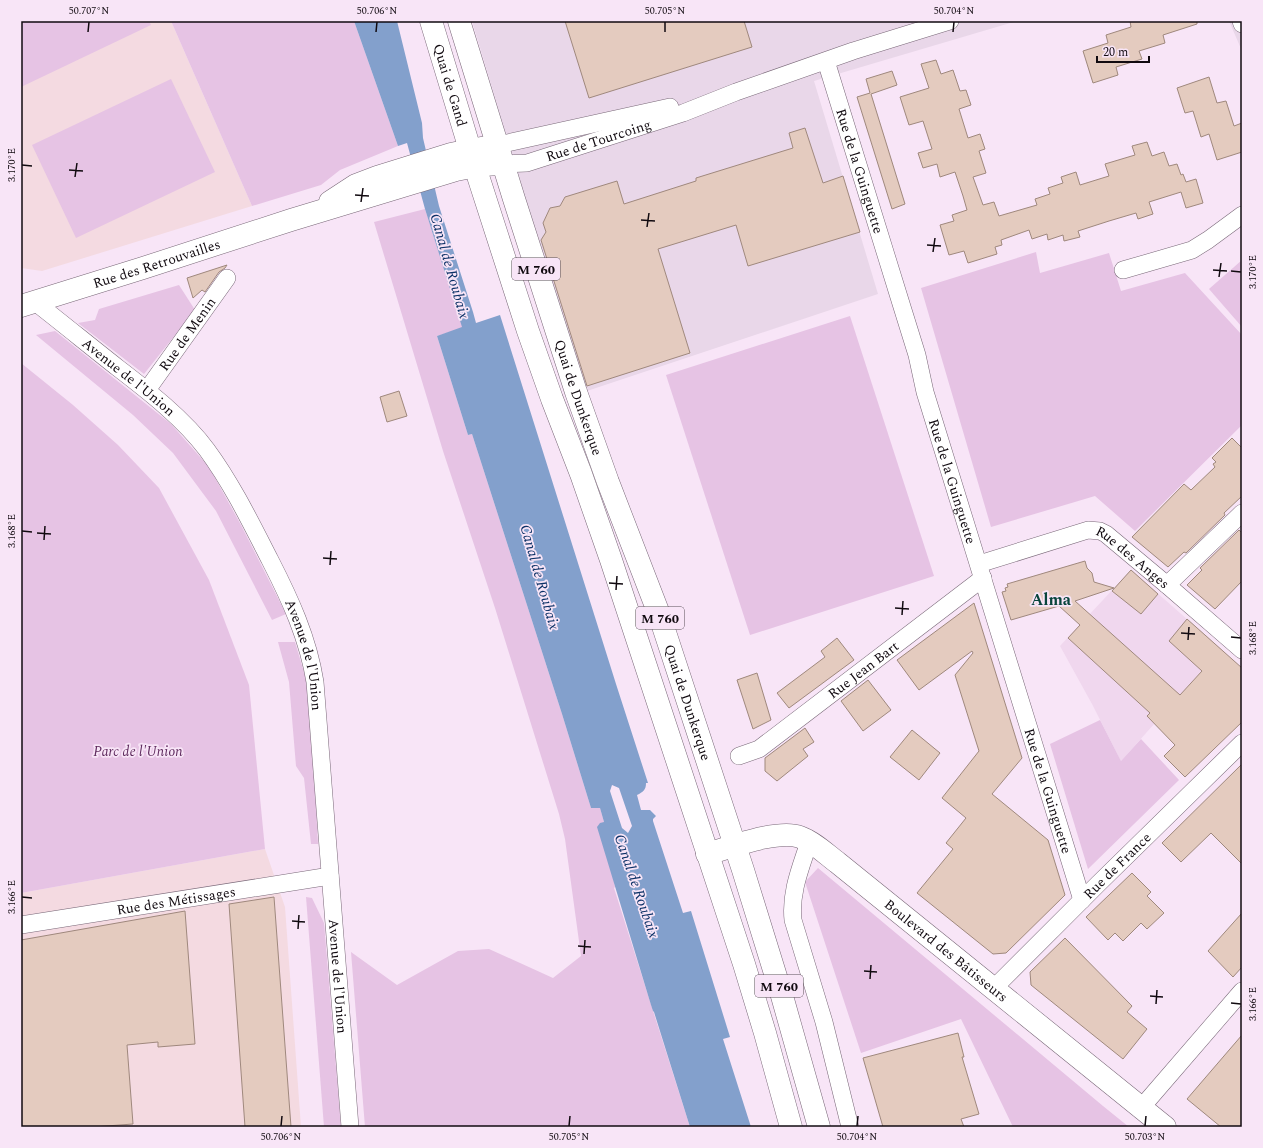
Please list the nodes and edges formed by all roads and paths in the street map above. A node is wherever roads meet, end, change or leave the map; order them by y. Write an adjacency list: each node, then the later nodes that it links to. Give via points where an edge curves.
1 (431, 21): 9 (main road, Quai de Gand / M 760)
2 (459, 21): 8 (main road, Quai de Gand / M 760)
3 (950, 21): 6 (street, Rue de Tourcoing)
4 (1241, 21): 5 (street)
5 (1242, 24)
6 (826, 61): 7 (street, Rue de Tourcoing); 17 (street, Rue de la Guinguette, via 906,317 925,392)
7 (736, 92): 8 (street, Rue de Tourcoing); 8 (street, Rue de Tourcoing, via 683,113 527,163)
8 (500, 155): 9 (main road, Rue de Tourcoing); 23 (main road, Quai de Dunkerque / M 760, via 576,392 659,614)
9 (463, 160): 10 (main road, Rue de Tourcoing); 24 (main road, Quai de Dunkerque / M 760, via 581,474)
10 (379, 185): 14 (main road, Rue des Retrouvailles, via 356,185 333,200 291,220 143,268)
11 (1242, 215): 12 (street, via 1192,250)
12 (1123, 270)
13 (227, 278): 15 (street, Rue de Menin)
14 (26, 299): 15 (street, Avenue de l'Union)
15 (147, 390): 25 (street, Avenue de l'Union, via 192,433 221,470 256,533 298,619 315,682)
16 (1242, 513): 18 (street)
17 (981, 571): 18 (street, Rue des Anges, via 1088,530 1096,530 1106,534); 21 (street, Rue Jean Bart, via 818,704 759,749); 26 (street, Rue de la Guinguette)
18 (1168, 585): 19 (street, Rue des Anges)
19 (1242, 650)
20 (1242, 743): 26 (street, Rue de France)
21 (739, 756)
22 (809, 842): 23 (main road, Boulevard des Bâtisseurs, via 794,835 782,834); 28 (main road, Boulevard des Bâtisseurs); 34 (street, via 793,896 793,920 824,1022)
23 (734, 846): 24 (main road, Boulevard des Bâtisseurs); 33 (main road, Quai de Dunkerque / M 760, via 782,996)
24 (707, 854): 32 (main road, Quai de Dunkerque / M 760, via 755,999)
25 (330, 876): 27 (street, Rue des Métissages); 31 (street, Avenue de l'Union)
26 (1082, 900): 28 (street, Rue de France)
27 (21, 925)
28 (994, 989): 30 (main road, Boulevard des Bâtisseurs)
29 (1242, 991): 30 (street)
30 (1141, 1108): 35 (main road, Boulevard des Bâtisseurs)
31 (350, 1127)
32 (791, 1127)
33 (818, 1127)
34 (850, 1127)
35 (1165, 1127)

